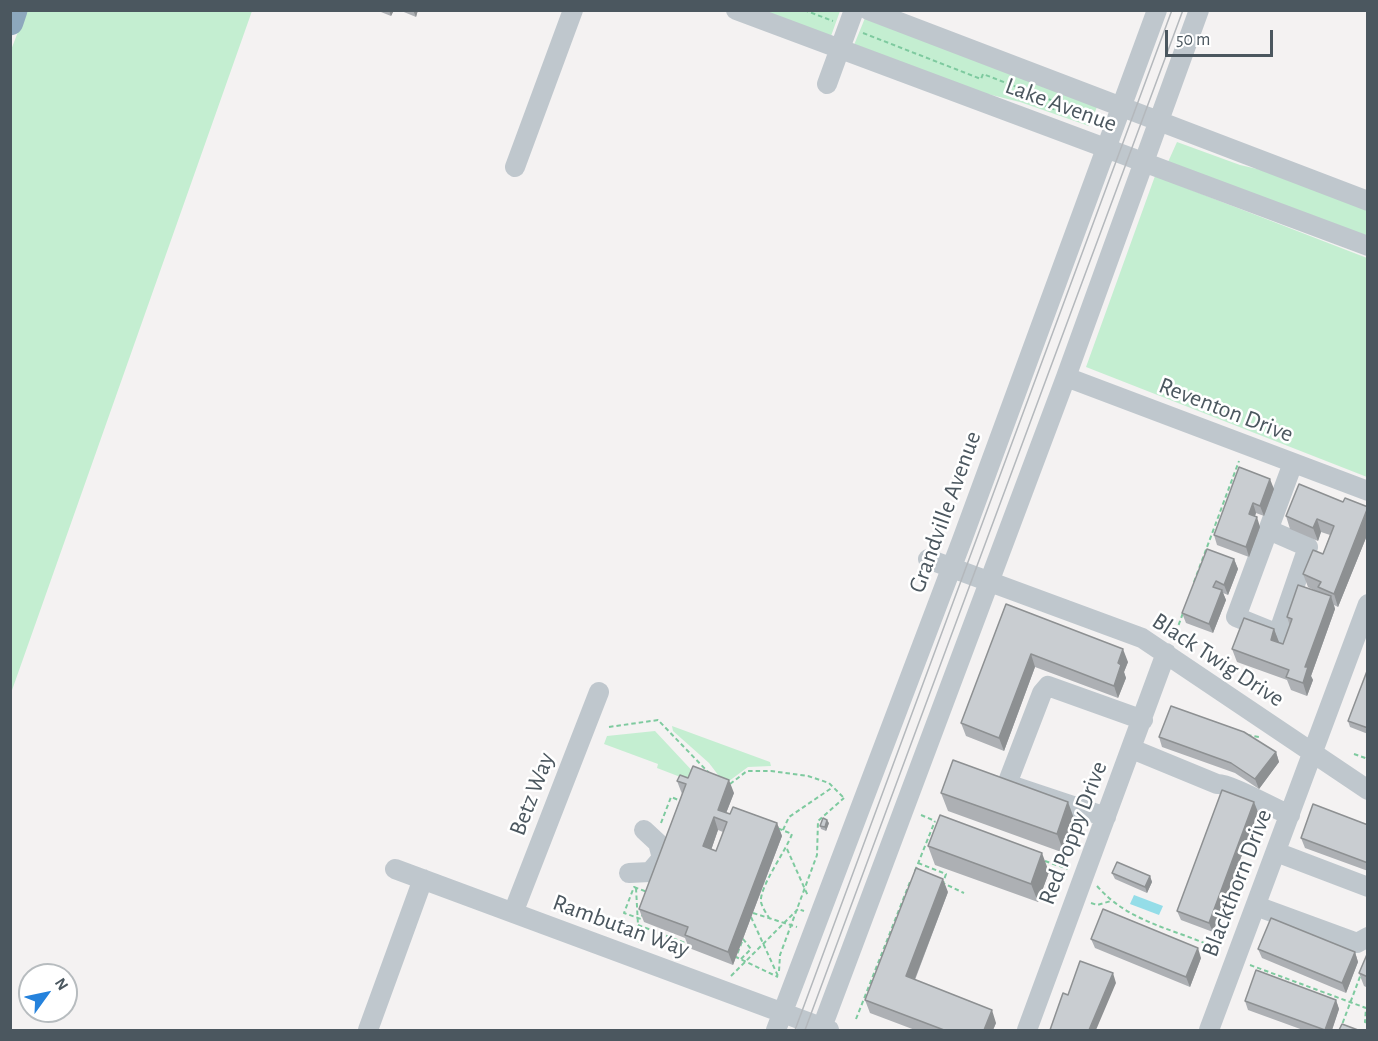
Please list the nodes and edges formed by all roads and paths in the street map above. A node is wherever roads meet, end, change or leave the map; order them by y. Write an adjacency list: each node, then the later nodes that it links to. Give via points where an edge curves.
1 (14, 10): 9 (highway)
2 (573, 10): 17 (street)
3 (736, 10): 10 (street, Lake Avenue)
4 (804, 10): 8 (path)
5 (868, 10): 12 (street, Lake Avenue)
6 (1157, 10): 12 (street, Grandville Avenue)
7 (1199, 10): 14 (street)
8 (851, 19): 10 (street); 13 (path, via 981,79 983,74)
9 (10, 22)
10 (840, 49): 11 (street); 15 (street, Lake Avenue)
11 (827, 84)
12 (1123, 107): 14 (street, Lake Avenue); 15 (street, Grandville Avenue)
13 (1087, 114)
14 (1158, 122): 16 (street); 18 (street, Lake Avenue)
15 (1107, 149): 16 (street, Lake Avenue); 26 (street, Grandville Avenue)
16 (1143, 162): 19 (street, Lake Avenue); 20 (street)
17 (515, 167)
18 (1368, 201)
19 (1368, 246)
20 (1066, 377): 22 (street, Reventon Drive); 27 (street)
21 (1242, 452): 28 (path)
22 (1293, 463): 23 (street, Reventon Drive); 24 (street)
23 (1368, 491)
24 (1269, 530): 24 (street, via 1236,617 1278,634 1308,547)
25 (928, 559): 26 (street, Black Twig Drive)
26 (952, 567): 27 (street, Black Twig Drive); 97 (street, Grandville Avenue)
27 (990, 581): 32 (street, Black Twig Drive, via 1143,638); 100 (street)
28 (1192, 590)
29 (1368, 604): 39 (street, Blackthorn Drive)
30 (1184, 611): 31 (path)
31 (1176, 632)
32 (1166, 653): 34 (street, Red Poppy Drive); 39 (street, Black Twig Drive)
33 (599, 692): 75 (street, Betz Way)
34 (1143, 720): 38 (street, Red Poppy Drive); 52 (street, via 1048,686 1007,784)
35 (609, 727): 42 (path, via 658,720)
36 (1246, 735): 37 (path)
37 (1258, 737)
38 (1132, 749): 51 (street, via 1217,784 1226,783); 52 (street, Red Poppy Drive)
39 (1313, 754): 45 (street, Black Twig Drive); 51 (street, Blackthorn Drive)
40 (1353, 754): 41 (path)
41 (1368, 759)
42 (713, 779)
43 (833, 787): 44 (path, via 808,776 754,769); 47 (path); 57 (path, via 789,817)
44 (725, 788)
45 (1368, 790)
46 (851, 793): 47 (path)
47 (845, 798): 48 (path); 68 (path, via 818,821 817,855)
48 (848, 802)
49 (688, 804): 56 (path, via 671,797 660,827)
50 (918, 814): 53 (path)
51 (1290, 815): 59 (street, Blackthorn Drive)
52 (1106, 818): 101 (street, Red Poppy Drive)
53 (934, 820): 54 (path); 61 (path)
54 (945, 824)
55 (774, 826): 57 (path)
56 (649, 827): 66 (street, via 662,858 650,872)
57 (783, 830): 58 (path, via 792,834)
58 (787, 848): 68 (path); 79 (path, via 765,883 761,902)
59 (1276, 852): 67 (street); 73 (street, Blackthorn Drive)
60 (1041, 860): 63 (path)
61 (918, 863): 69 (path, via 946,874 943,884); 96 (path)
62 (395, 869): 64 (street, Rambutan Way)
63 (1075, 872)
64 (423, 879): 75 (street, Rambutan Way); 99 (street)
65 (1091, 879): 70 (path)
66 (632, 880): 78 (path); 78 (path, via 624,913); 78 (path, via 650,893 641,919)
67 (1368, 887)
68 (804, 888): 71 (path); 74 (path)
69 (964, 893)
70 (1111, 901): 72 (path); 88 (path, via 1131,915)
71 (811, 904)
72 (1097, 905)
73 (1256, 906): 84 (street, via 1357,943); 88 (street, Blackthorn Drive)
74 (798, 909): 81 (path); 82 (path)
75 (513, 913): 97 (street, Rambutan Way)
76 (753, 913): 79 (path)
77 (751, 917): 85 (path)
78 (637, 918): 80 (path)
79 (770, 919): 81 (path)
80 (638, 925): 86 (path); 87 (path)
81 (783, 925): 82 (path); 85 (path)
82 (791, 925): 83 (path); 92 (path, via 780,956 779,980)
83 (803, 929)
84 (1368, 937)
85 (763, 944): 90 (path); 92 (path)
86 (639, 945)
87 (691, 945)
88 (1236, 958): 94 (path); 102 (street, Blackthorn Drive)
89 (741, 959): 89 (path, via 736,957 743,939 751,949); 90 (path)
90 (744, 963): 92 (path); 93 (path)
91 (1364, 964): 94 (path)
92 (778, 977)
93 (729, 978)
94 (1350, 1003): 95 (path); 103 (path)
95 (1367, 1008): 98 (path)
96 (856, 1019)
97 (780, 1022): 100 (street, Rambutan Way)
98 (1368, 1023)
99 (368, 1030)
100 (824, 1030)
101 (1027, 1030)
102 (1209, 1030)
103 (1340, 1030)

